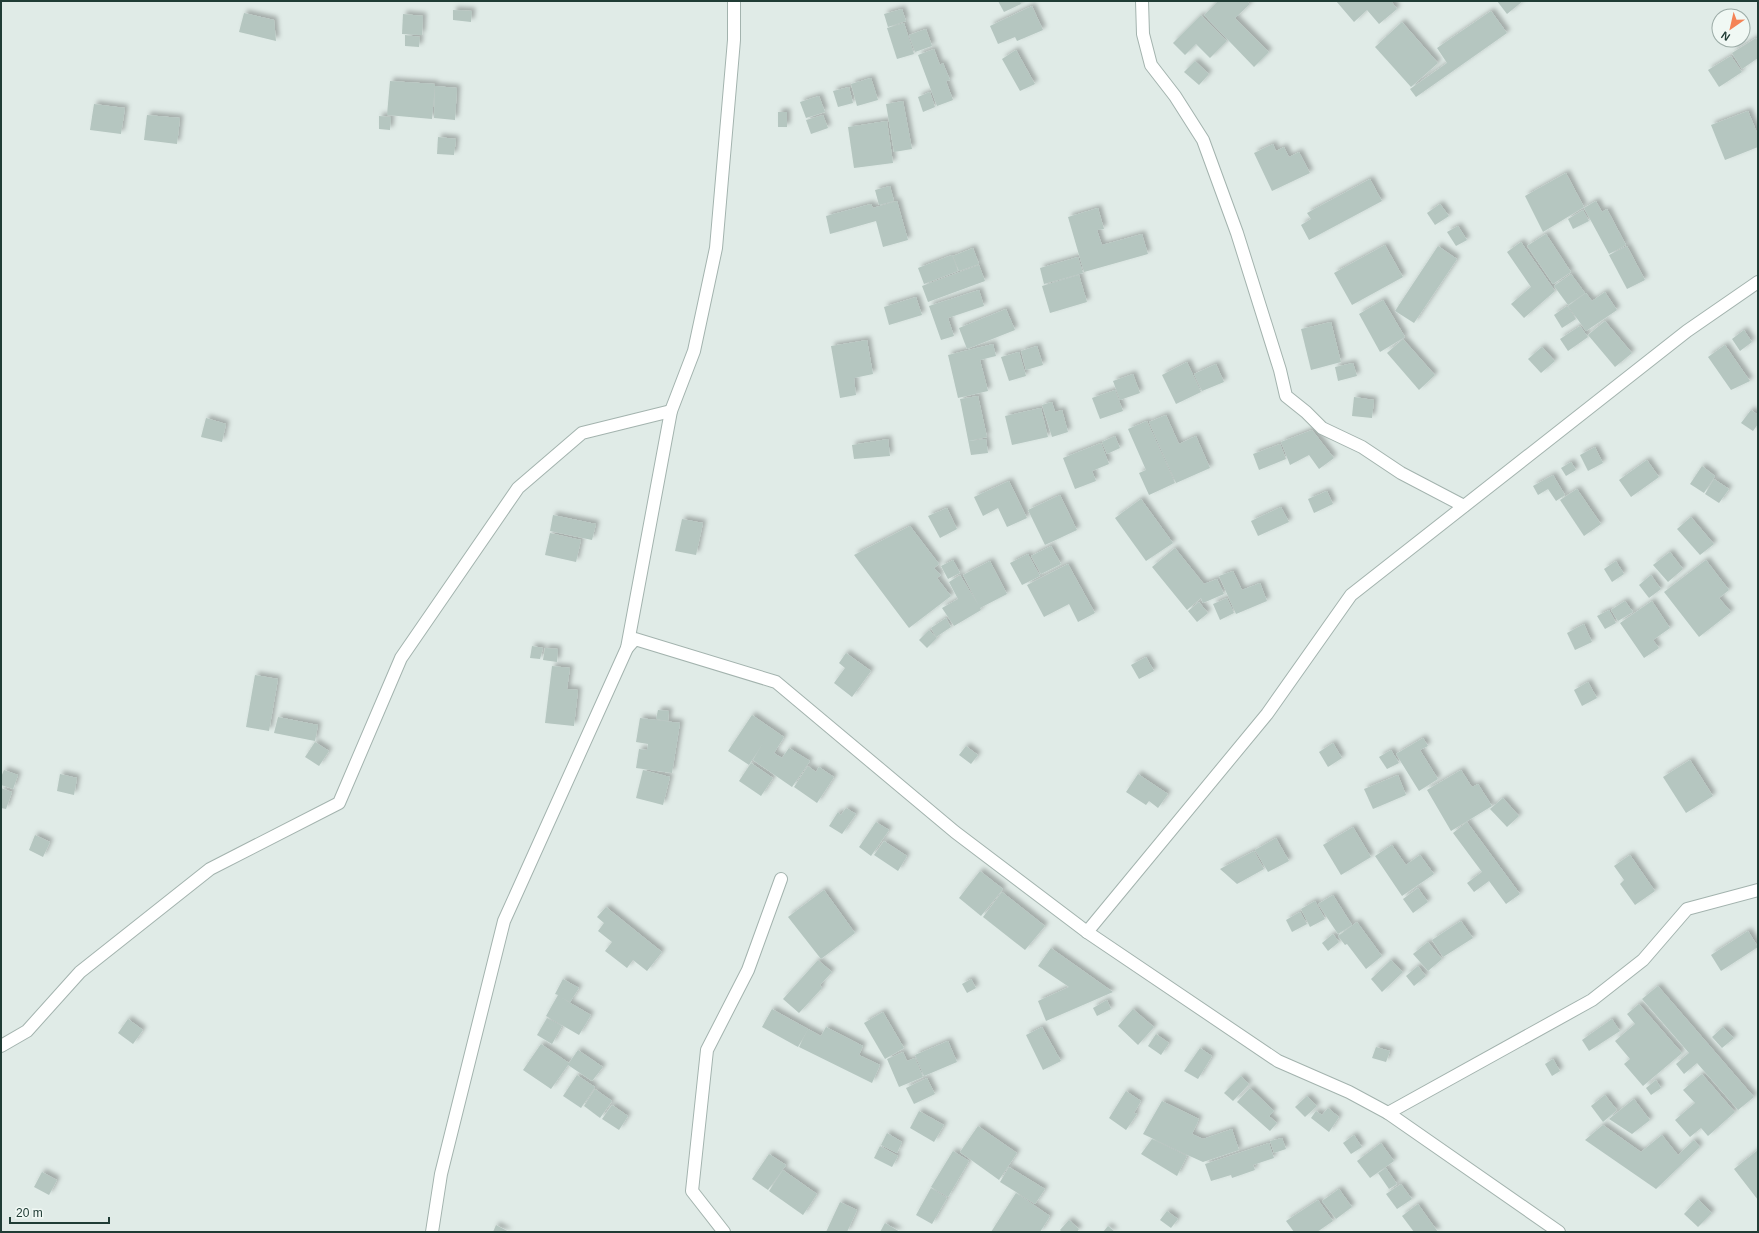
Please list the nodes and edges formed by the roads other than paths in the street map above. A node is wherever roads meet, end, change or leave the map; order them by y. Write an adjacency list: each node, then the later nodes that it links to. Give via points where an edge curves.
1 (734, 1): 4 (street, via 734,40 716,248 694,351)
2 (1142, 1): 5 (street, via 1143,34 1151,65 1175,96 1203,140 1237,233 1286,396 1322,428 1362,447 1402,473)
3 (1758, 282): 5 (street, via 1687,331)
4 (671, 411): 6 (street); 10 (street, via 582,433 518,488 401,658 339,803 210,869 80,972 27,1031)
5 (1464, 506): 9 (street, via 1351,595 1267,714)
6 (627, 648): 9 (street, via 635,639 776,682 955,832); 12 (street, via 504,921 441,1174)
7 (781, 879): 13 (street, via 748,970 707,1050 692,1191)
8 (1758, 890): 11 (street, via 1687,909 1643,960 1592,1000)
9 (1087, 932): 11 (street, via 1278,1061 1349,1092)
10 (1, 1046)
11 (1388, 1113): 14 (street)
12 (432, 1232)
13 (724, 1232)
14 (1559, 1232)

